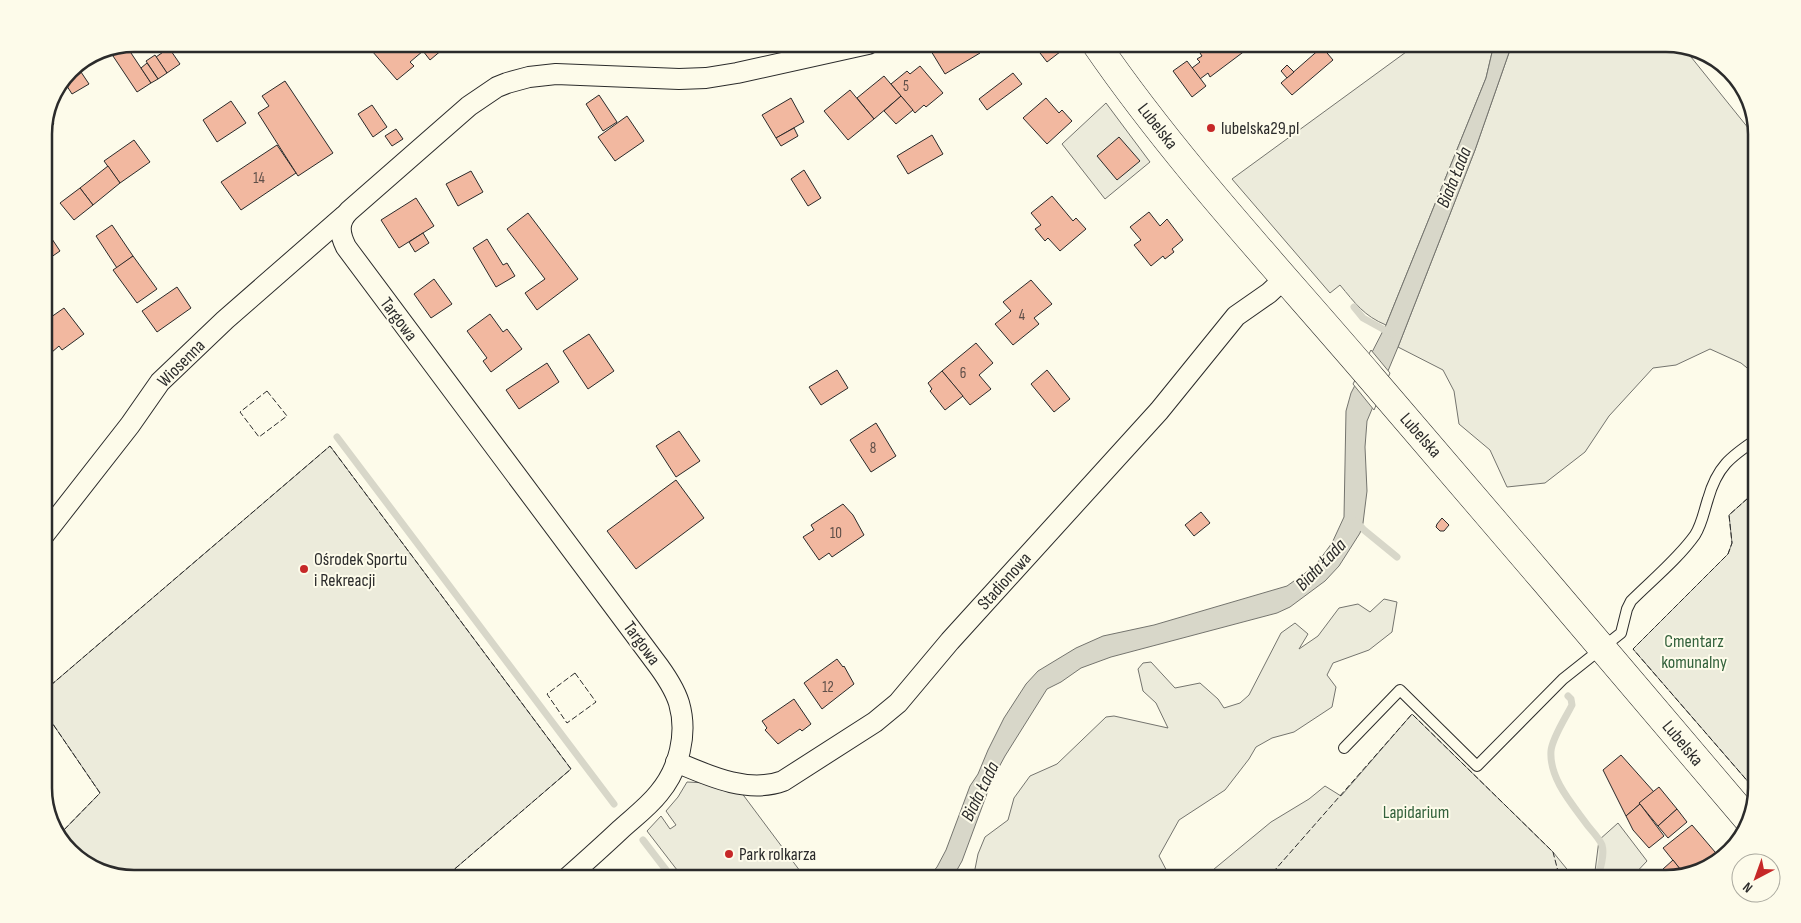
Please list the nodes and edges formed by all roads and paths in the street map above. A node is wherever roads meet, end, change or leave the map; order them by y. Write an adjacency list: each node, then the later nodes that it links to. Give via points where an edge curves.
1 (832, 52): 3 (street, via 706,78 556,74 507,83 469,106)
2 (1102, 52): 4 (street, Lubelska, via 1150,117)
3 (344, 216): 6 (street, Wiosenna, via 160,382); 9 (street, Targowa, via 340,232 346,247 668,680 681,712 682,741)
4 (1284, 279): 7 (street, Lubelska); 9 (street, Stadionowa, via 1236,316 1159,411 888,712 772,785 736,784)
5 (1748, 446): 7 (lane, via 1719,470 1696,533 1631,601 1621,633)
6 (53, 523)
7 (1602, 648): 8 (lane, via 1563,679 1477,766 1400,690); 10 (street, Lubelska)
8 (1344, 748)
9 (676, 762): 11 (street, Targowa, via 655,798)
10 (1744, 815)
11 (575, 871)

